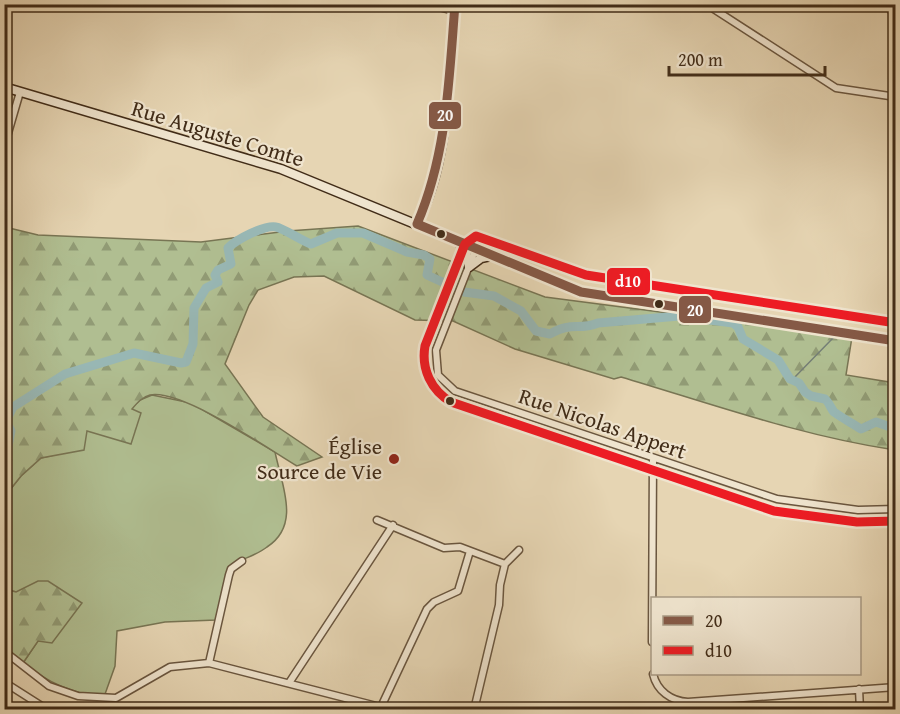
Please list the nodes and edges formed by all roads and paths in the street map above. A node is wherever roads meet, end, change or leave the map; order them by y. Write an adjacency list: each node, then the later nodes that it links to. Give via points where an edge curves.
1 (427, 4): 4 (street)
2 (706, 4): 8 (street, via 836,88)
3 (888, 4): 5 (street)
4 (454, 8): 10 (street, via 440,159)
5 (896, 20)
6 (4, 87): 7 (street, Rue Auguste Comte)
7 (20, 92): 9 (street); 11 (street, Rue Auguste Comte, via 281,170)
8 (896, 97)
9 (4, 147)
10 (424, 207): 11 (street); 12 (street); 13 (street, via 426,221)
11 (402, 218): 12 (street, Rue Auguste Comte)
12 (417, 224): 13 (street, Rue Auguste Comte)
13 (434, 231): 14 (street, Rue Auguste Comte)
14 (457, 240): 15 (street, Rue Auguste Comte); 17 (street, via 466,250)
15 (476, 248): 16 (street, Rue Auguste Comte); 17 (street, Rue Nicolas Appert)
16 (499, 257): 17 (street, via 481,258); 18 (street, via 583,287); 19 (street, via 581,292)
17 (470, 267): 20 (street, Rue Nicolas Appert, via 436,350 437,372 445,383 455,392)
18 (896, 335)
19 (896, 341)
20 (653, 458): 21 (street, Rue Nicolas Appert, via 777,499 858,510); 28 (street)
21 (896, 509)
22 (376, 520): 23 (street)
23 (393, 525): 25 (street, via 444,548); 33 (street)
24 (519, 550): 27 (street)
25 (470, 551): 27 (street); 37 (street, via 458,591 428,609)
26 (242, 561): 30 (street, via 229,575)
27 (505, 564): 40 (street)
28 (652, 597)
29 (4, 651): 30 (street, via 49,686 97,698 116,698 170,667)
30 (209, 663): 33 (street)
31 (654, 675): 35 (street, via 669,697 681,701)
32 (4, 682): 38 (street)
33 (289, 683): 36 (street)
34 (896, 687): 35 (street)
35 (859, 689): 41 (street)
36 (370, 707): 37 (street)
37 (381, 707): 39 (street)
38 (48, 710)
39 (392, 710)
40 (474, 710)
41 (861, 710)

